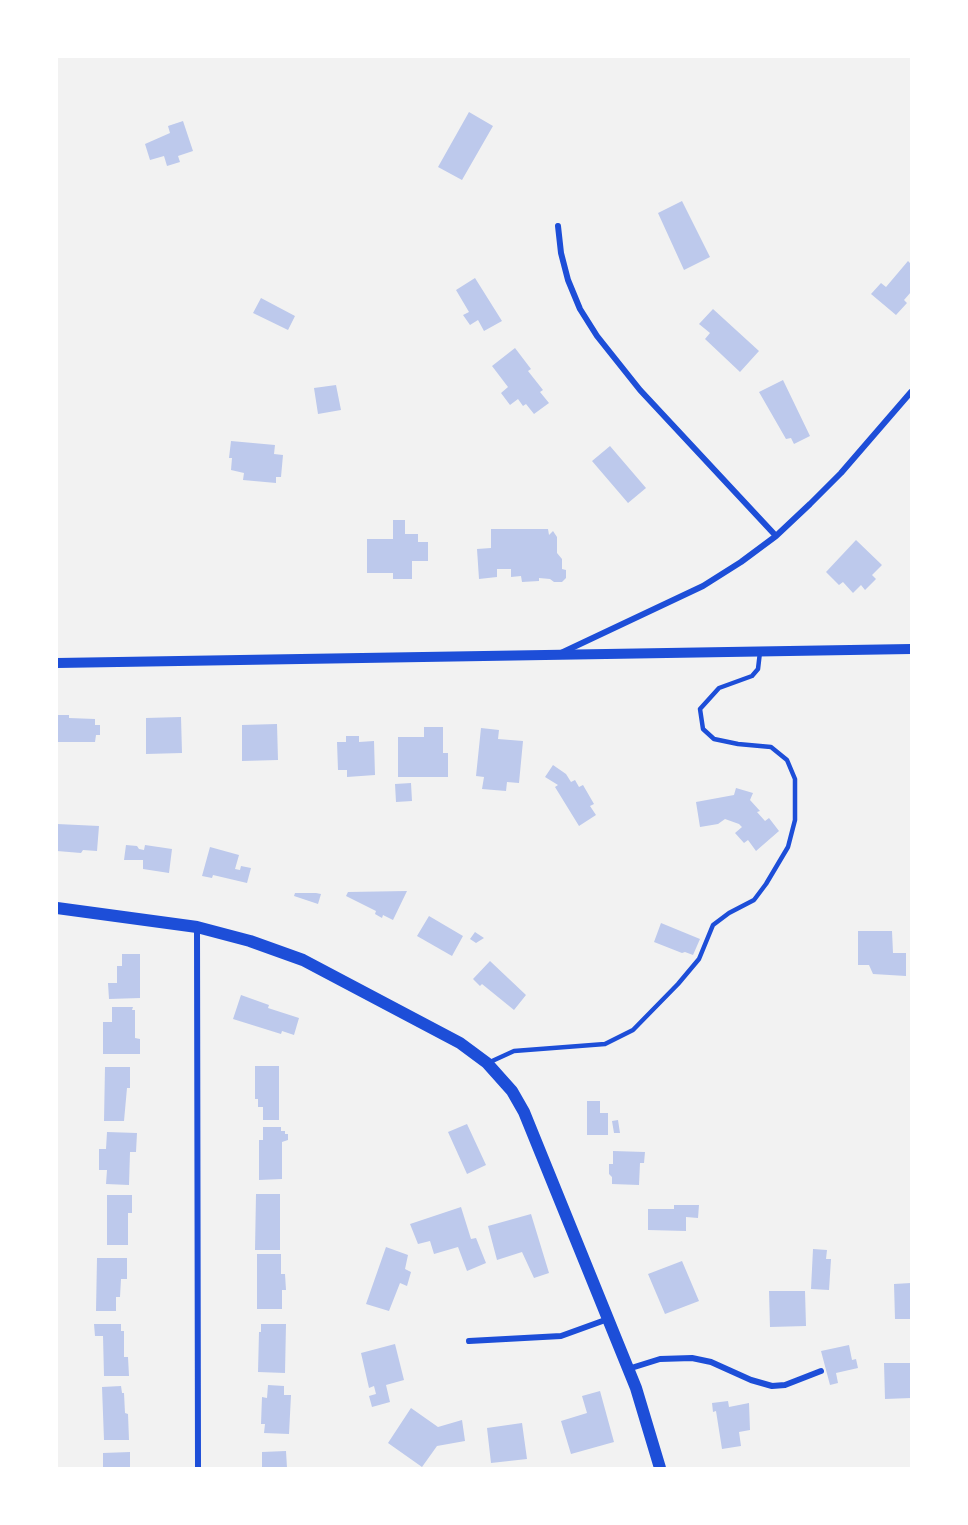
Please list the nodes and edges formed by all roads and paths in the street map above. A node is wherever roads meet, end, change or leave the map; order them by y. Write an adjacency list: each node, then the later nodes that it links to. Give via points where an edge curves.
1 (558, 226): 3 (street, via 568,280 597,336 640,390)
2 (911, 392): 3 (street, via 841,473)
3 (776, 536): 6 (street, via 703,586)
4 (911, 649): 5 (street)
5 (760, 652): 6 (street); 10 (lane, via 758,669 752,676 719,688 700,709 703,729 714,739 771,747 787,760 795,779 795,820 788,847 766,884 754,900 714,925 699,959 633,1030 605,1044 514,1051)
6 (555, 655): 7 (street)
7 (57, 663)
8 (57, 908): 9 (main road)
9 (197, 927): 10 (main road, via 303,960 460,1043); 15 (street)
10 (487, 1063): 11 (main road, via 512,1091 524,1112)
11 (608, 1319): 12 (street, via 561,1336); 13 (main road)
12 (469, 1341)
13 (628, 1369): 14 (street, via 660,1359 692,1358 772,1386); 16 (main road, via 649,1424)
14 (821, 1371)
15 (198, 1468)
16 (660, 1468)

